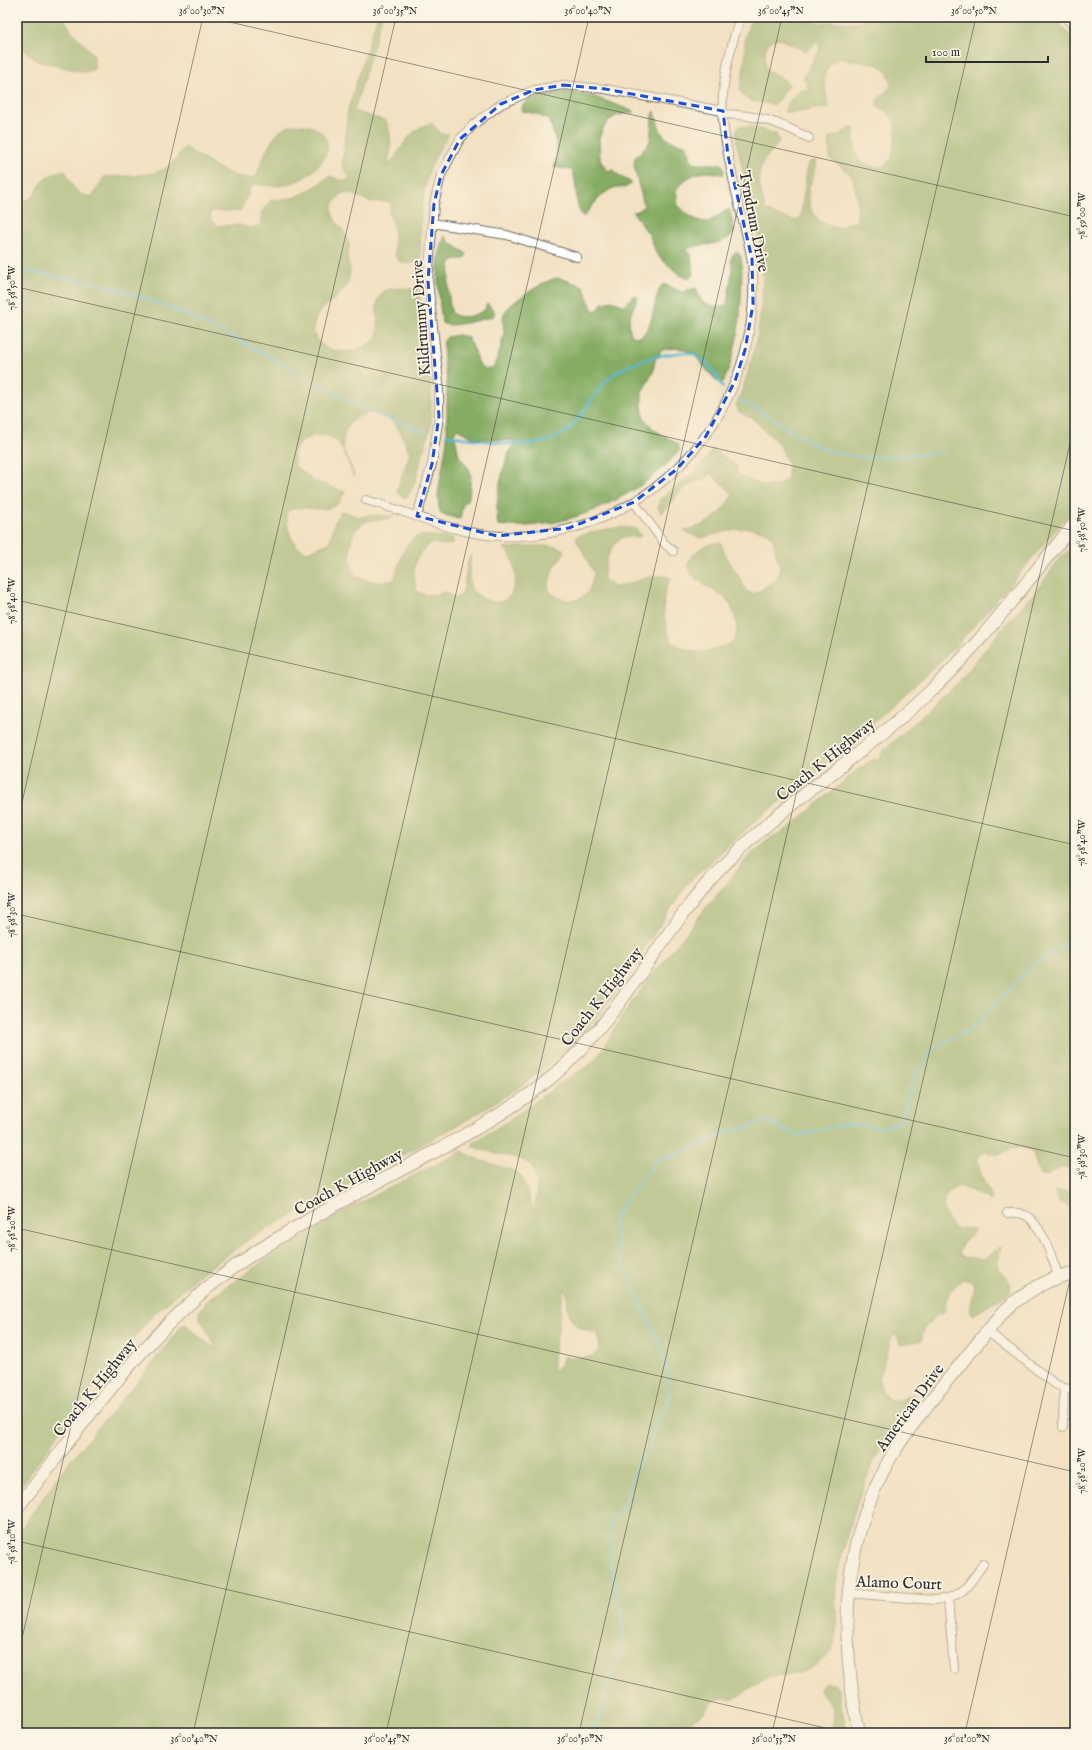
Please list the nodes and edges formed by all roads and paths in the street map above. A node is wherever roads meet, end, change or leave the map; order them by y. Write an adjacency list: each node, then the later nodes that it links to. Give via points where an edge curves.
1 (740, 17): 4 (street, Tyndrum Drive, via 728,63)
2 (1068, 17): 3 (street)
3 (1075, 25)
4 (723, 113): 5 (street, Kildrummy Drive, via 770,119); 6 (street, Kildrummy Drive, via 570,84 544,87 516,96 473,125 456,145 440,175); 9 (street, Tyndrum Drive, via 728,156 752,259 753,304 745,350 732,389 706,436 677,469)
5 (809, 138)
6 (432, 223): 7 (street, via 507,235); 10 (street, Kildrummy Drive, via 428,281 439,383 439,416 432,464)
7 (577, 257)
8 (366, 500): 10 (street, Tyndrum Drive)
9 (634, 502): 10 (street, Tyndrum Drive, via 603,517 570,528 511,536 470,531); 12 (street, via 664,543)
10 (417, 516)
11 (1075, 523): 20 (street, Coach K Highway, via 972,648 930,692 753,838 720,869 684,912 611,1014 566,1065 509,1108 255,1252 206,1289 166,1326 131,1365)
12 (673, 551)
13 (1007, 1213): 15 (street, via 1022,1213 1032,1220 1041,1233)
14 (1075, 1273): 15 (street, American Drive)
15 (1059, 1278): 16 (street, American Drive, via 1037,1286 1020,1297)
16 (987, 1331): 17 (street, via 1040,1373); 22 (street, American Drive, via 914,1422 891,1456 864,1516)
17 (1064, 1388): 18 (street); 19 (street)
18 (1075, 1390)
19 (1063, 1427)
20 (17, 1508)
21 (983, 1564): 23 (street, Alamo Court, via 964,1590)
22 (847, 1594): 23 (street, Alamo Court, via 934,1600); 25 (street, American Drive, via 848,1670)
23 (948, 1598): 24 (street)
24 (954, 1669)
25 (859, 1733)

